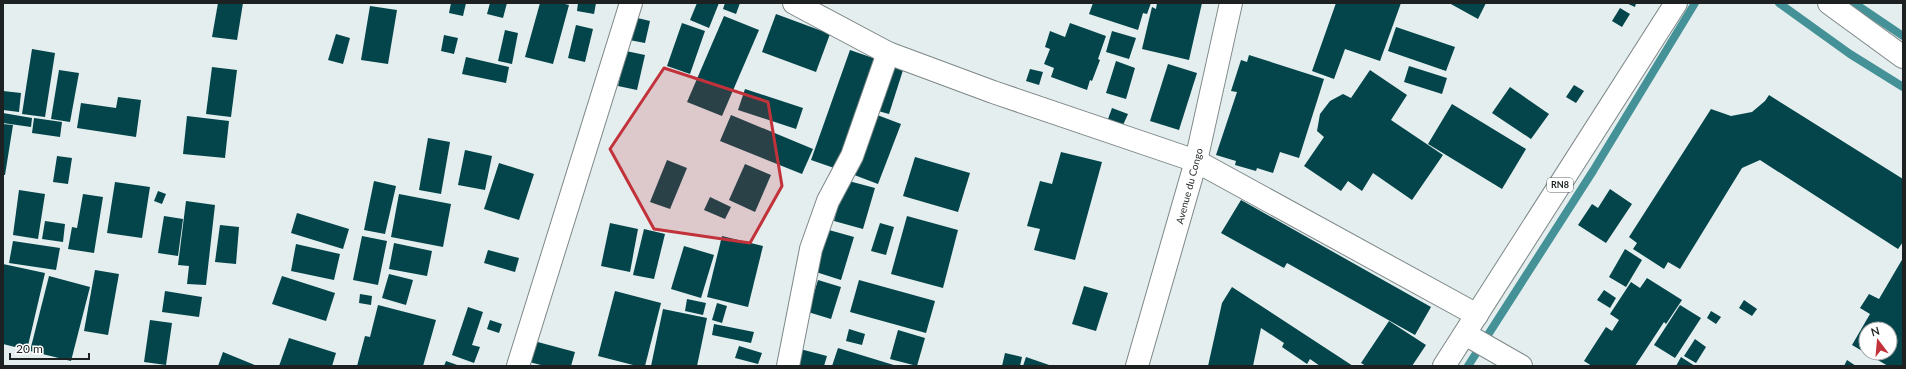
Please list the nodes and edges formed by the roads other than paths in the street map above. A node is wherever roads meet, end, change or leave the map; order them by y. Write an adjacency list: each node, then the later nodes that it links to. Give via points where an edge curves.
1 (631, 3): 11 (street)
2 (794, 3): 6 (street)
3 (1231, 3): 8 (street, Avenue du Congo)
4 (1676, 3): 9 (street, RN8)
5 (1829, 3): 7 (street)
6 (888, 53): 8 (street, via 993,92); 12 (street, via 852,156 828,201 811,249)
7 (1903, 57)
8 (1196, 161): 9 (street); 13 (street, Avenue du Congo)
9 (1477, 315): 10 (street, RN8)
10 (1465, 334): 14 (street, RN8); 15 (street)
11 (518, 366)
12 (788, 366)
13 (1137, 366)
14 (1444, 366)
15 (1521, 366)

